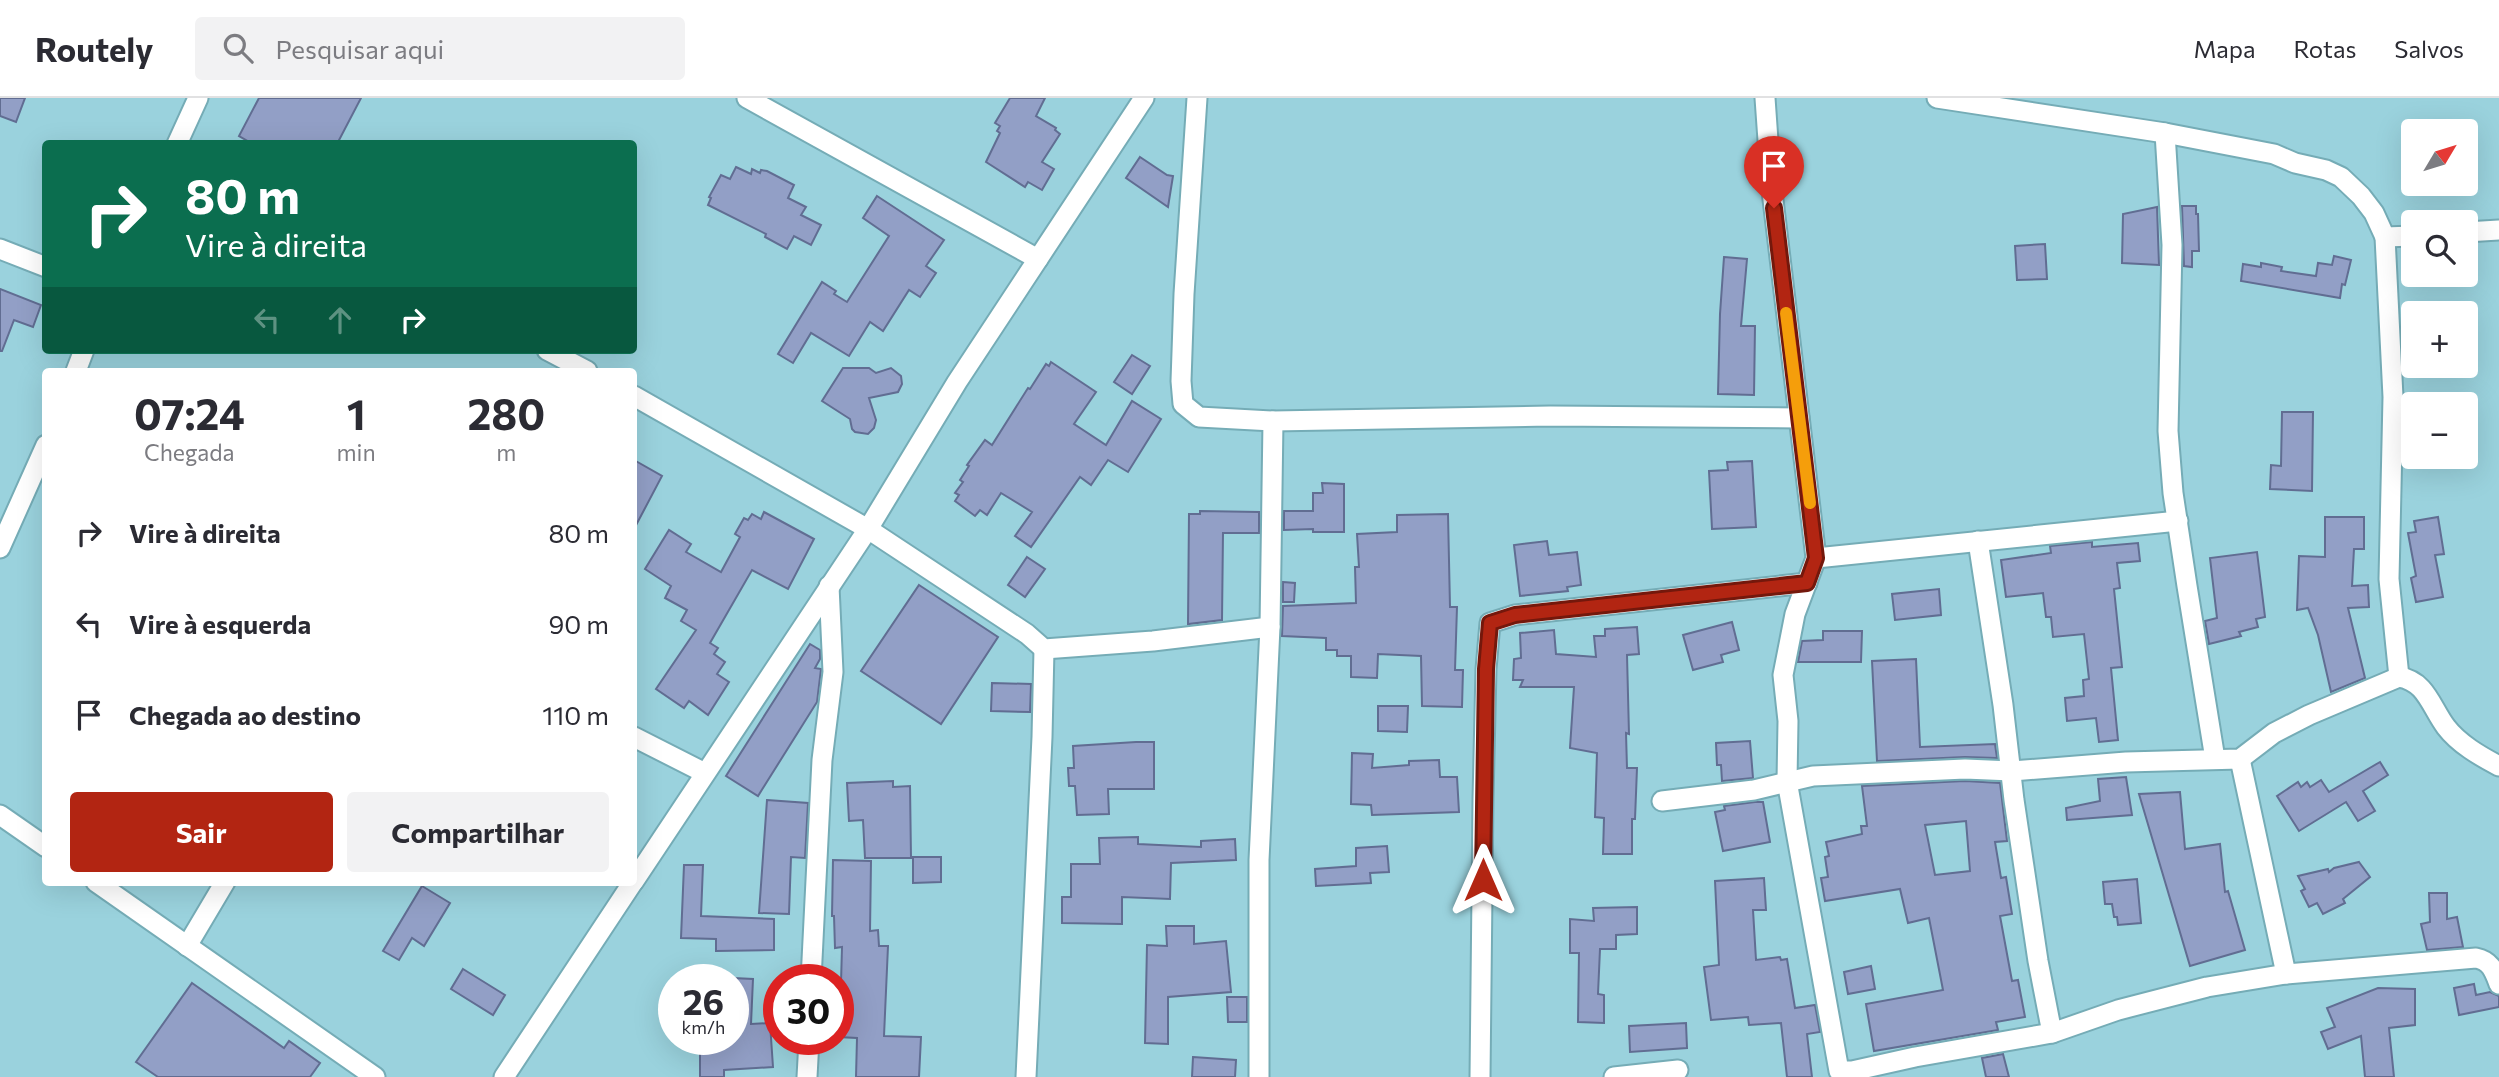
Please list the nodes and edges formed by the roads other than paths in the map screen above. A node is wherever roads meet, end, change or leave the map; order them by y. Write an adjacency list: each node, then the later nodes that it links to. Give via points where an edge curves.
1 (198, 98): 9 (street)
2 (747, 98): 15 (street)
3 (1144, 98): 15 (street)
4 (1197, 98): 21 (street, via 1184,294 1183,404 1199,417)
5 (1766, 98): 20 (street)
6 (1937, 98): 7 (street)
7 (2054, 107): 8 (street)
8 (2165, 132): 13 (street, via 2274,154 2341,177 2374,213); 23 (street, via 2172,257 2168,431)
9 (179, 140)
10 (2499, 230): 11 (street)
11 (2478, 231)
12 (2401, 236): 13 (street)
13 (2385, 237): 32 (street, via 2393,397 2389,579)
14 (0, 249): 16 (street)
15 (1038, 259): 24 (street)
16 (42, 265)
17 (555, 354): 18 (street)
18 (581, 368)
19 (637, 398): 24 (street)
20 (1799, 418): 21 (street); 27 (street)
21 (1273, 421): 30 (street)
22 (42, 455): 26 (street)
23 (2178, 521): 25 (street); 35 (street)
24 (868, 529): 29 (street); 31 (street)
25 (1978, 541): 27 (street); 37 (street)
26 (0, 548)
27 (1816, 558): 28 (street)
28 (1807, 583): 39 (street, via 1788,640 1783,675); 59 (street, via 1515,615 1490,623)
29 (829, 586): 38 (street); 48 (street, via 833,671 821,760)
30 (1270, 627): 31 (street); 58 (street, via 1259,860)
31 (1044, 649): 57 (street)
32 (2399, 677): 34 (street, via 2309,715); 36 (street, via 2412,679 2432,701 2446,727 2474,753)
33 (637, 739): 38 (street)
34 (2240, 758): 35 (street); 49 (street)
35 (2215, 759): 37 (street)
36 (2499, 766)
37 (2012, 771): 39 (street, via 1901,771); 51 (street)
38 (705, 773): 43 (street)
39 (1787, 781): 40 (street, via 1754,790); 51 (street, via 1839,1071)
40 (1662, 801)
41 (0, 815): 42 (street)
42 (42, 844)
43 (637, 875)
44 (102, 886): 47 (street)
45 (223, 886): 47 (street)
46 (630, 886): 55 (street)
47 (187, 946): 54 (street)
48 (812, 964)
49 (2287, 974): 50 (street, via 2476,958 2486,960); 51 (street, via 2207,987)
50 (2499, 984)
51 (2052, 1033)
52 (808, 1055): 56 (street)
53 (1678, 1070): 60 (street)
54 (375, 1077)
55 (504, 1077)
56 (807, 1077)
57 (1026, 1077)
58 (1259, 1077)
59 (1480, 1077)
60 (1614, 1077)

